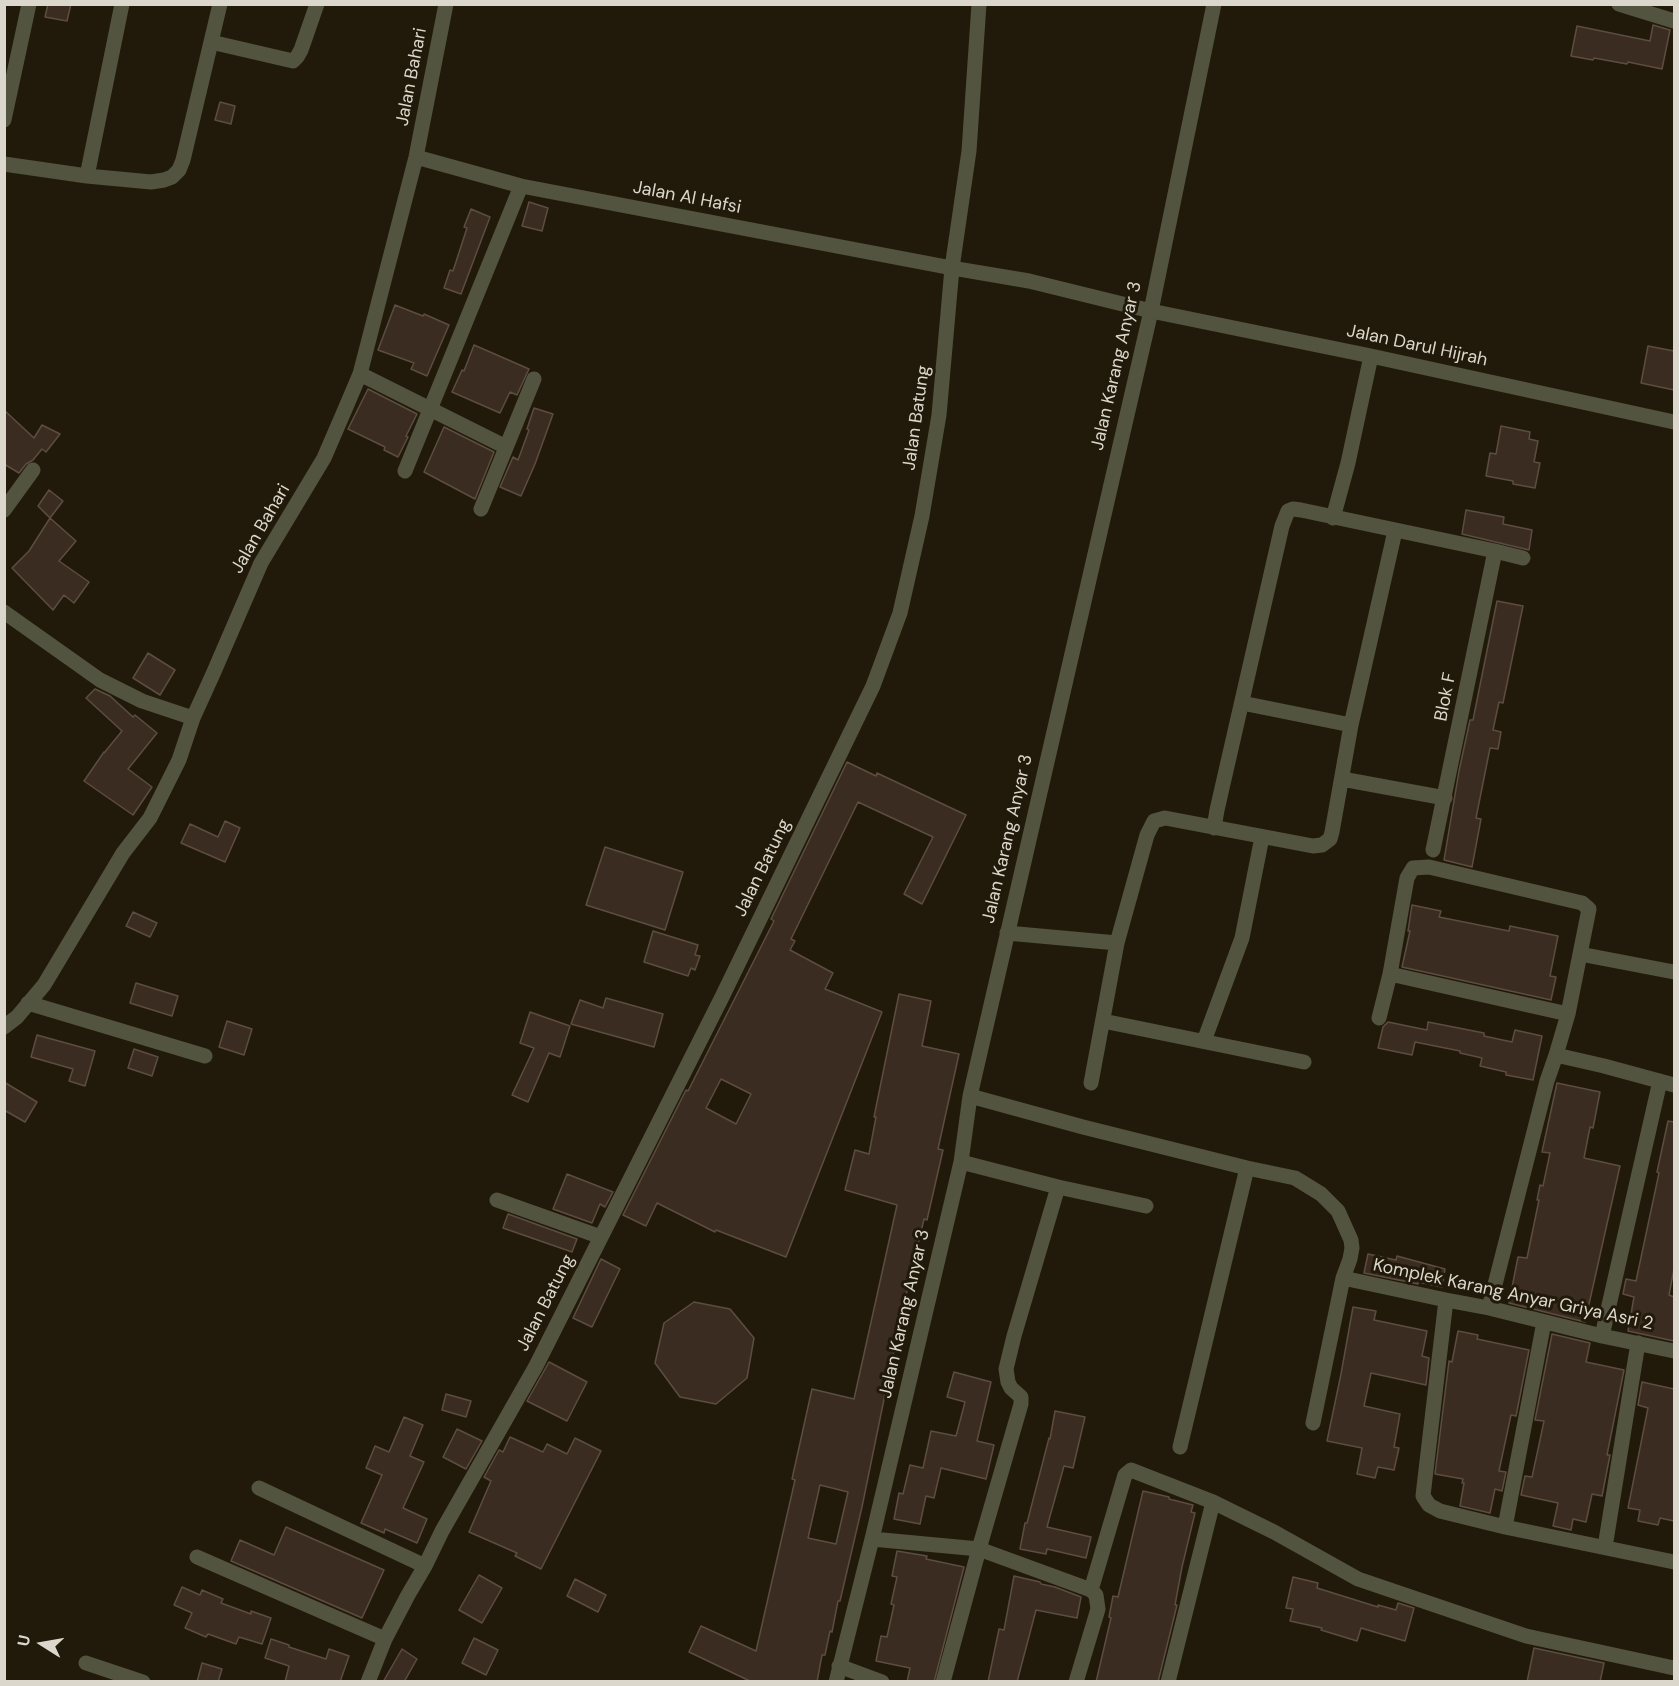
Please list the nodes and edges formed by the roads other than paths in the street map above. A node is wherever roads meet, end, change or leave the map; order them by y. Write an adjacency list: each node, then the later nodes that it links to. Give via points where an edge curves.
1 (29, 4): 11 (street)
2 (122, 4): 14 (street)
3 (220, 4): 10 (street)
4 (317, 4): 10 (street, via 301,50 293,61)
5 (446, 4): 12 (street, Jalan Bahari)
6 (979, 4): 16 (street, Jalan Batung, via 969,151)
7 (1214, 4): 17 (street, Jalan Karang Anyar 3)
8 (1619, 4): 9 (street)
9 (1674, 21)
10 (211, 42): 14 (street, via 179,170 172,177 151,182)
11 (4, 120)
12 (416, 157): 15 (street, Jalan Al Hafsi); 19 (street, Jalan Bahari)
13 (4, 164): 14 (street)
14 (87, 176)
15 (521, 186): 16 (street, Jalan Al Hafsi); 21 (street)
16 (952, 268): 17 (street, Jalan Al Hafsi, via 1029,281); 63 (street, Jalan Batung, via 939,415 900,613 873,687)
17 (1150, 311): 18 (street, Jalan Darul Hijrah); 41 (street, Jalan Karang Anyar 3)
18 (1371, 356): 22 (street, Jalan Darul Hijrah); 28 (street)
19 (360, 374): 21 (street); 34 (street, Jalan Bahari, via 324,458 261,563)
20 (534, 379): 23 (street)
21 (429, 410): 23 (street); 25 (street)
22 (1674, 422)
23 (506, 447): 26 (street)
24 (33, 470): 27 (street)
25 (405, 471)
26 (481, 509)
27 (4, 510)
28 (1333, 518): 29 (street); 33 (street, via 1293,509 1286,515)
29 (1395, 531): 30 (street); 35 (street)
30 (1495, 551): 31 (street); 37 (street, Blok F)
31 (1523, 558)
32 (4, 612): 34 (street, via 100,680 142,701)
33 (1242, 703): 35 (street); 38 (street)
34 (193, 718): 46 (street, Jalan Bahari, via 179,760 150,818 123,853 44,985)
35 (1351, 725): 36 (street)
36 (1342, 779): 37 (street); 39 (street, via 1332,832 1325,844 1314,846)
37 (1445, 798): 40 (street, Blok F)
38 (1214, 828): 39 (street); 42 (street, via 1165,818 1154,822)
39 (1262, 837): 51 (street, via 1242,938)
40 (1433, 850)
41 (1007, 933): 42 (street); 57 (street, Jalan Karang Anyar 3)
42 (1117, 943): 49 (street)
43 (1580, 954): 44 (street); 45 (street, via 1589,909 1582,903 1429,867 1413,868 1407,878); 47 (street)
44 (1674, 972)
45 (1390, 974): 47 (street); 48 (street)
46 (28, 1003): 50 (street, Jalan Bahari); 53 (street)
47 (1568, 1014): 52 (street)
48 (1379, 1018)
49 (1103, 1021): 51 (street); 55 (street)
50 (4, 1027)
51 (1204, 1041): 54 (street)
52 (1556, 1055): 56 (street); 66 (street)
53 (205, 1056)
54 (1304, 1062)
55 (1092, 1083)
56 (1667, 1083): 68 (street)
57 (970, 1096): 58 (street, Jalan Karang Anyar 3); 59 (street)
58 (961, 1162): 60 (street); 76 (street, Jalan Karang Anyar 3)
59 (1247, 1168): 64 (street, via 1295,1178 1322,1194 1338,1211 1352,1248); 72 (street)
60 (1058, 1187): 62 (street); 78 (street, via 1006,1368 1008,1382 1021,1397 1021,1404)
61 (497, 1200): 63 (street)
62 (1146, 1206)
63 (601, 1237): 81 (street, Jalan Batung, via 536,1366)
64 (1343, 1278): 65 (street, Komplek Karang Anyar Griya Asri 2); 71 (street)
65 (1446, 1300): 66 (street, Komplek Karang Anyar Griya Asri 2); 75 (street, via 1423,1496 1433,1508)
66 (1489, 1308): 67 (street, Komplek Karang Anyar Griya Asri 2)
67 (1544, 1322): 68 (street, Komplek Karang Anyar Griya Asri 2); 75 (street)
68 (1602, 1336): 69 (street, Komplek Karang Anyar Griya Asri 2)
69 (1638, 1343): 70 (street, Komplek Karang Anyar Griya Asri 2); 77 (street)
70 (1674, 1351)
71 (1313, 1423)
72 (1180, 1447)
73 (259, 1488): 81 (street)
74 (1213, 1502): 82 (street, via 1131,1470 1125,1475); 86 (street, via 1358,1579 1527,1636); 93 (street)
75 (1505, 1527): 77 (street)
76 (872, 1539): 78 (street); 85 (street, Jalan Karang Anyar 3)
77 (1605, 1548): 80 (street)
78 (979, 1549): 82 (street); 91 (street)
79 (197, 1557): 83 (street)
80 (1674, 1562)
81 (425, 1566): 83 (street, Jalan Batung)
82 (1091, 1590): 92 (street, via 1098,1609)
83 (385, 1640): 88 (street, Jalan Batung)
84 (86, 1663): 87 (street)
85 (839, 1666): 89 (street, Jalan Karang Anyar 3); 90 (street)
86 (1674, 1668)
87 (143, 1682)
88 (368, 1682)
89 (836, 1682)
90 (882, 1682)
91 (943, 1682)
92 (1076, 1682)
93 (1168, 1682)

